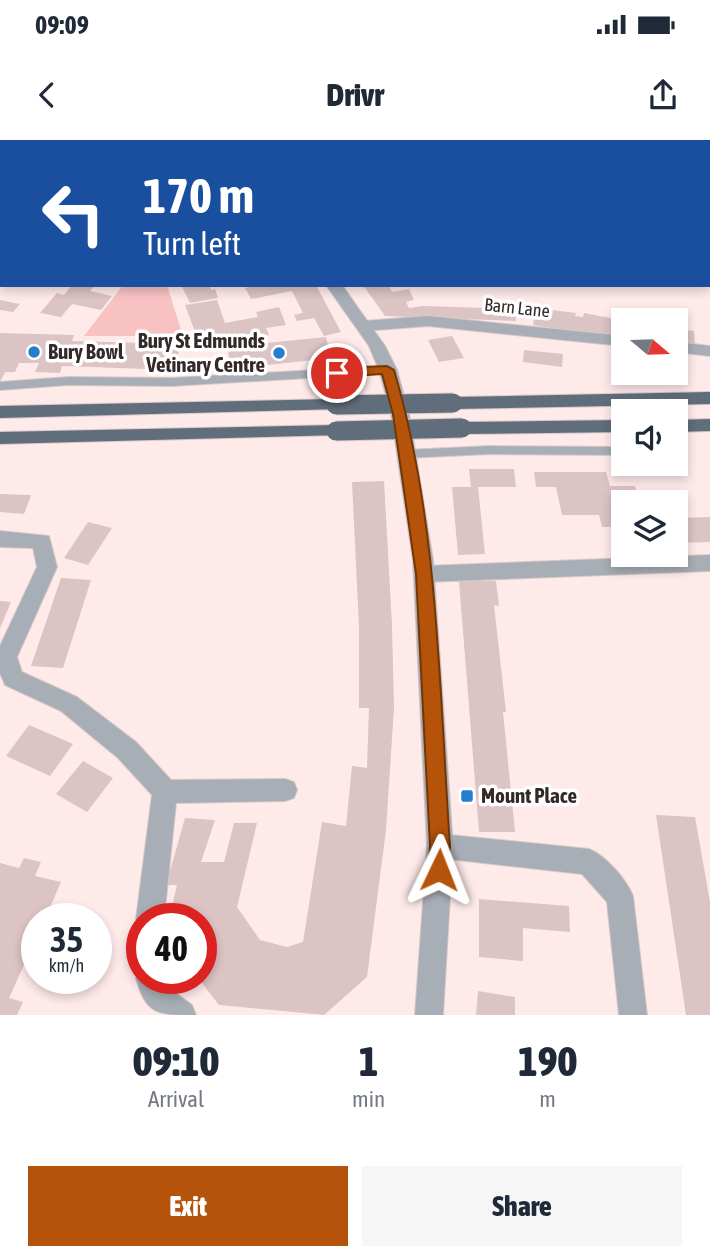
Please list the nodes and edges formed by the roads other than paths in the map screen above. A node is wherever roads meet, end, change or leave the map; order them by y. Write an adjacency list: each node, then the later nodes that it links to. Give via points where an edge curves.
1 (335, 287): 2 (street)
2 (364, 326): 3 (street, Barn Lane, via 428,321); 6 (street)
3 (611, 340)
4 (688, 348): 5 (street)
5 (710, 351)
6 (387, 370): 7 (lane); 15 (street)
7 (0, 386)
8 (710, 398): 9 (highway, bridge)
9 (0, 412)
10 (710, 425): 12 (highway)
11 (611, 426): 13 (highway, bridge)
12 (688, 426)
13 (0, 438)
14 (611, 451): 15 (lane)
15 (405, 454): 18 (street)
16 (0, 538): 19 (street, via 42,541 47,567)
17 (710, 563): 18 (street)
18 (424, 574): 22 (street)
19 (3, 656): 21 (street, via 13,678 69,704 127,750)
20 (285, 790): 21 (street)
21 (165, 792): 23 (street)
22 (440, 846): 26 (street); 27 (street, via 589,862 620,896)
23 (152, 903)
24 (154, 994): 25 (street)
25 (175, 1013)
26 (429, 1015)
27 (633, 1015)

